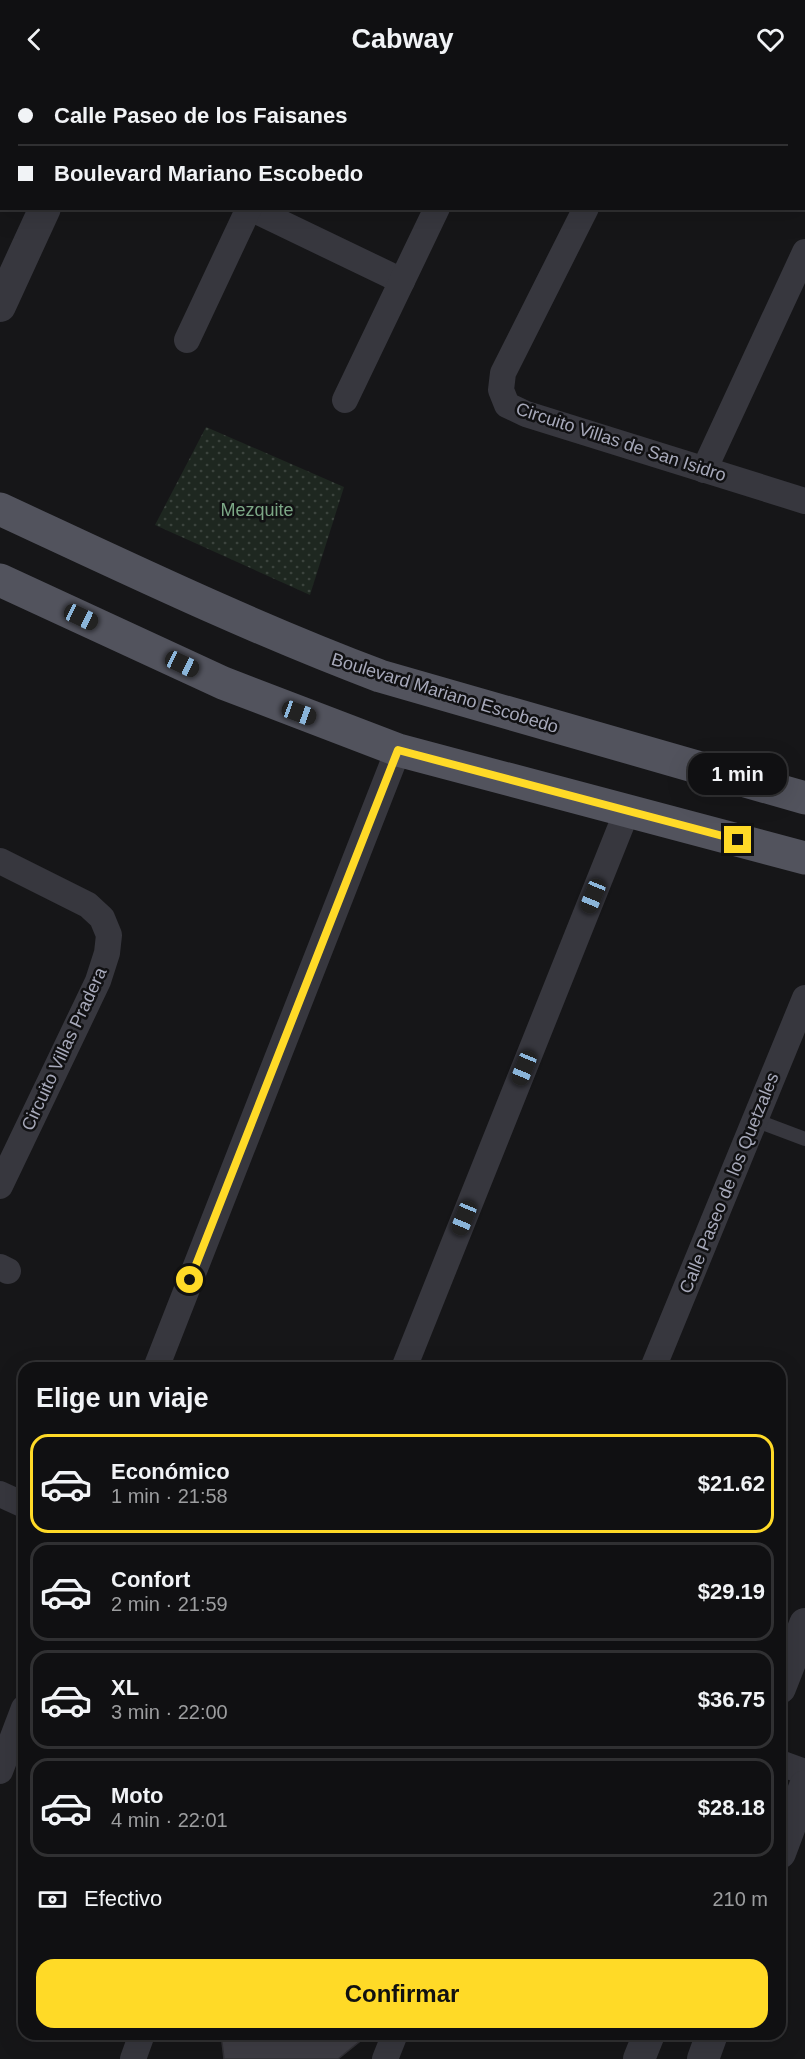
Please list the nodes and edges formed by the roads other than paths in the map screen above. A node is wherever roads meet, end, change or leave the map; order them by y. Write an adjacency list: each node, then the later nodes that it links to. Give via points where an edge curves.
1 (44, 210): 8 (street)
2 (248, 210): 9 (street)
3 (253, 210): 7 (street)
4 (436, 210): 7 (street)
5 (585, 210): 11 (street, Circuito Villas de San Isidro, via 503,373 501,390 507,405)
6 (805, 252): 11 (street)
7 (402, 281): 10 (street)
8 (0, 306)
9 (187, 340)
10 (345, 400)
11 (704, 470): 12 (street, Circuito Villas de San Isidro)
12 (805, 501)
13 (0, 509): 16 (main road, Boulevard Mariano Escobedo, via 304,647 380,676)
14 (0, 580): 15 (main road, via 223,683)
15 (398, 750): 17 (main road); 25 (street)
16 (805, 798)
17 (627, 811): 18 (main road); 26 (street)
18 (805, 858)
19 (0, 861): 24 (street, Circuito Villas Pradera, via 88,905 102,918 109,935 98,981)
20 (805, 998): 21 (street, Calle Paseo de los Quetzales)
21 (797, 1040): 22 (street, Calle Paseo de los Quetzales)
22 (754, 1120): 23 (lane); 27 (street, Calle Paseo de los Quetzales)
23 (805, 1139)
24 (0, 1186)
25 (158, 1362)
26 (406, 1362)
27 (655, 1362)
28 (0, 1494): 29 (street)
29 (18, 1502)
30 (805, 1624): 31 (street)
31 (786, 1673)
32 (18, 1724): 34 (street)
33 (786, 1765): 35 (street)
34 (0, 1771)
35 (805, 1772)
36 (805, 1786): 37 (street)
37 (786, 1837)
38 (140, 2040): 42 (street)
39 (393, 2040): 43 (street)
40 (646, 2040): 44 (street)
41 (710, 2040): 45 (street)
42 (133, 2059)
43 (385, 2059)
44 (639, 2059)
45 (703, 2059)

